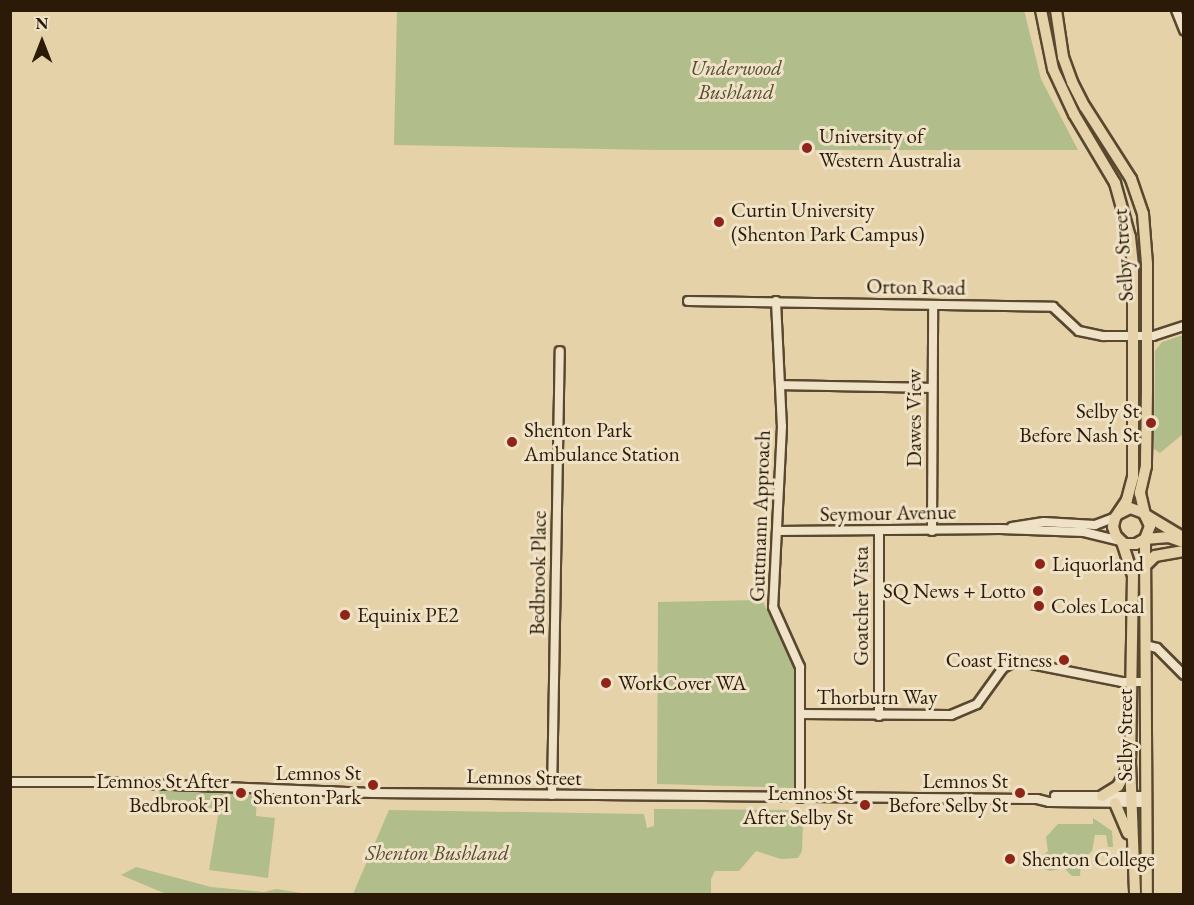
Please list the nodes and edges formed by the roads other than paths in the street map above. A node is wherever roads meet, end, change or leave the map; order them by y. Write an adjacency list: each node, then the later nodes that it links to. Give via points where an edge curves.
1 (1041, 10): 6 (main road, Selby Street, via 1047,51 1061,88 1105,162)
2 (1056, 10): 5 (main road, Selby Street, via 1063,57 1072,82 1131,179)
3 (1176, 10): 4 (street)
4 (1184, 30)
5 (1143, 214): 6 (main road); 12 (main road, Selby Street)
6 (1127, 219): 11 (main road, Selby Street, via 1133,266)
7 (688, 301): 8 (street, Orton Road)
8 (776, 301): 9 (street, Orton Road); 14 (street, Guttmann Approach)
9 (933, 305): 11 (street, Orton Road, via 1053,307 1086,334); 15 (street, Dawes View)
10 (1184, 326): 12 (street, Orton Road)
11 (1133, 336): 12 (street, Orton Road); 16 (main road, Selby Street, via 1133,477)
12 (1147, 336): 17 (main road, Selby Street, via 1146,466 1140,494)
13 (560, 351): 35 (street, Bedbrook Place)
14 (780, 385): 15 (street); 19 (street, Guttmann Approach)
15 (932, 388): 21 (street, Dawes View)
16 (1117, 515): 17 (main road, via 1133,508); 18 (street, Seymour Avenue, via 1095,525 1044,522); 24 (main road, via 1113,528)
17 (1146, 515): 22 (main road, via 1150,528); 23 (main road)
18 (1000, 529): 21 (street, Seymour Avenue); 24 (street, Seymour Avenue, via 1084,532)
19 (777, 531): 20 (street, Seymour Avenue); 31 (street, Guttmann Approach, via 773,610 800,667)
20 (879, 531): 21 (street, Seymour Avenue); 32 (street, Goatcher Vista)
21 (932, 531)
22 (1145, 539): 23 (main road); 24 (main road, via 1135,545); 26 (main road, Selby Street)
23 (1184, 540)
24 (1120, 541): 29 (main road, Selby Street, via 1133,573)
25 (1184, 551): 26 (main road, via 1155,556)
26 (1145, 566): 27 (main road, Selby Street)
27 (1146, 645): 28 (street, via 1157,648); 30 (main road, Selby Street)
28 (1184, 675)
29 (1131, 682): 30 (street, Thorburn Way); 32 (street, Thorburn Way, via 1016,661 1003,668 977,704 951,715); 33 (main road, Selby Street)
30 (1145, 682): 40 (main road, Selby Street)
31 (800, 714): 32 (street, Thorburn Way); 37 (street, Guttmann Approach)
32 (879, 716)
33 (1130, 762): 36 (main road, via 1125,778); 39 (main road, Selby Street)
34 (10, 782): 35 (street, Lemnos Street)
35 (552, 795): 37 (street, Lemnos Street)
36 (1102, 796): 38 (street, Lemnos Street); 39 (street, Lemnos Street)
37 (800, 798): 38 (street, Lemnos Street)
38 (1037, 799): 41 (street, Lemnos Street)
39 (1132, 800): 40 (street, Lemnos Street); 41 (street, Lemnos Street); 42 (main road, Selby Street)
40 (1144, 800): 44 (main road, Selby Street)
41 (1115, 803): 42 (main road, via 1126,826)
42 (1132, 854): 43 (main road, Selby Street)
43 (1135, 894)
44 (1147, 894)

